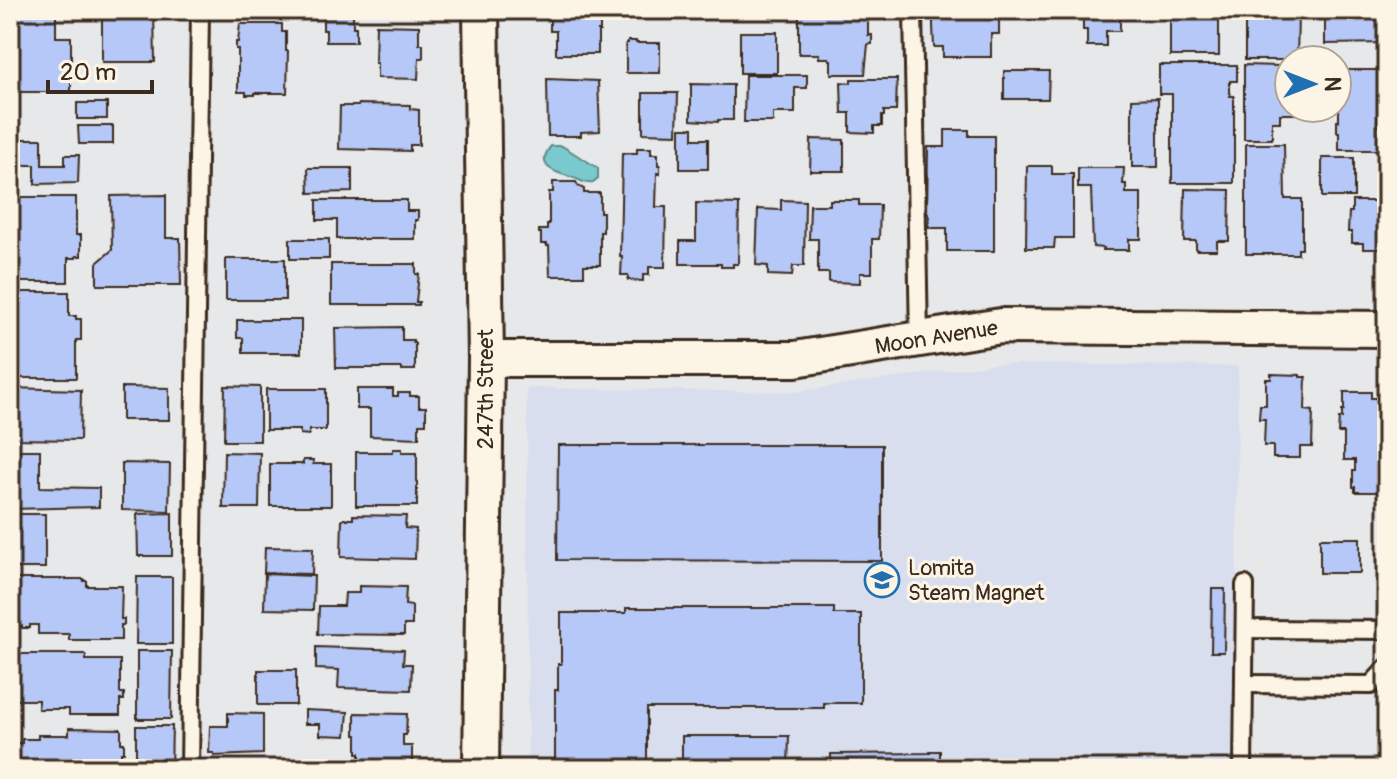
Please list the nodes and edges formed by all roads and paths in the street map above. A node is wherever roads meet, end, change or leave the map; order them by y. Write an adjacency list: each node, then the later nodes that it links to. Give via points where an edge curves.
1 (200, 10): 12 (lane)
2 (481, 10): 6 (street, 247th Street)
3 (913, 10): 5 (lane)
4 (1387, 329): 5 (street, Moon Avenue, via 1001,326)
5 (919, 339): 6 (street, Moon Avenue, via 795,359)
6 (486, 359): 13 (street, 247th Street)
7 (1245, 585): 8 (lane)
8 (1245, 629): 9 (lane); 11 (lane)
9 (1387, 630)
10 (1387, 668): 11 (lane, via 1371,685)
11 (1244, 684): 14 (lane)
12 (190, 769)
13 (481, 769)
14 (1243, 769)

